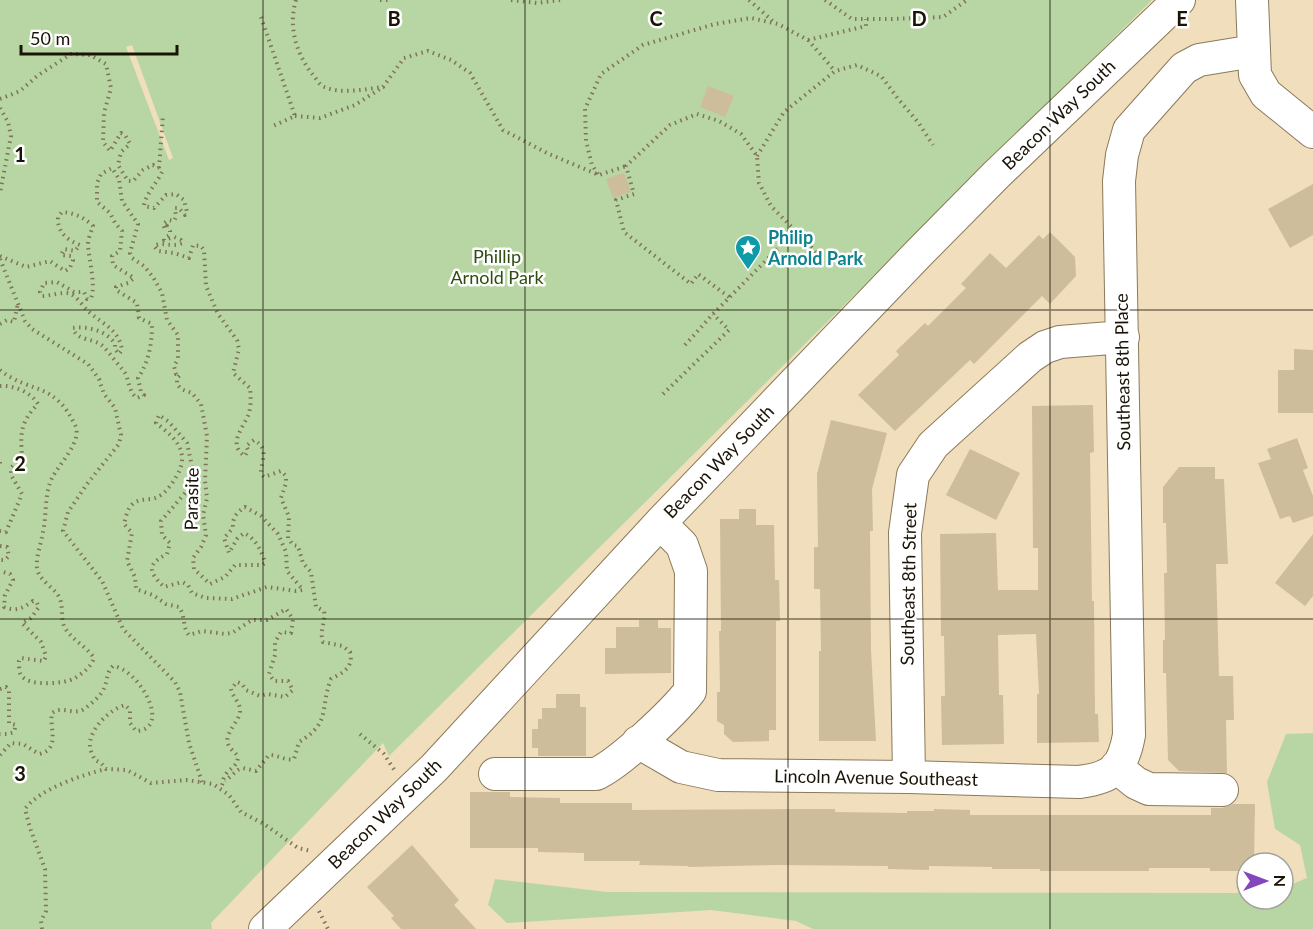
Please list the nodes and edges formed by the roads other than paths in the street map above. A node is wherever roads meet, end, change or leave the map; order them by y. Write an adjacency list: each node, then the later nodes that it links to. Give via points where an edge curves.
1 (1179, 0): 6 (street, Beacon Way South, via 996,175)
2 (1252, 0): 3 (street)
3 (1254, 51): 4 (street, via 1255,75 1266,94); 5 (street, Southeast 8th Place, via 1199,60 1184,68 1130,130 1119,181)
4 (1313, 132)
5 (1122, 337): 8 (street, Southeast 8th Place, via 1130,735 1126,754); 10 (street, Southeast 8th Street, via 1060,342 1045,347 933,445 913,475 905,533)
6 (660, 523): 7 (street, via 682,545 691,571 690,691); 12 (street, Beacon Way South, via 434,768)
7 (638, 742): 9 (street, via 596,774); 10 (street, Lincoln Avenue Southeast, via 681,767 718,776)
8 (1116, 767): 10 (street, Lincoln Avenue Southeast, via 1101,779 1079,782); 11 (street, via 1149,789)
9 (495, 774)
10 (909, 777)
11 (1222, 790)
12 (265, 929)

